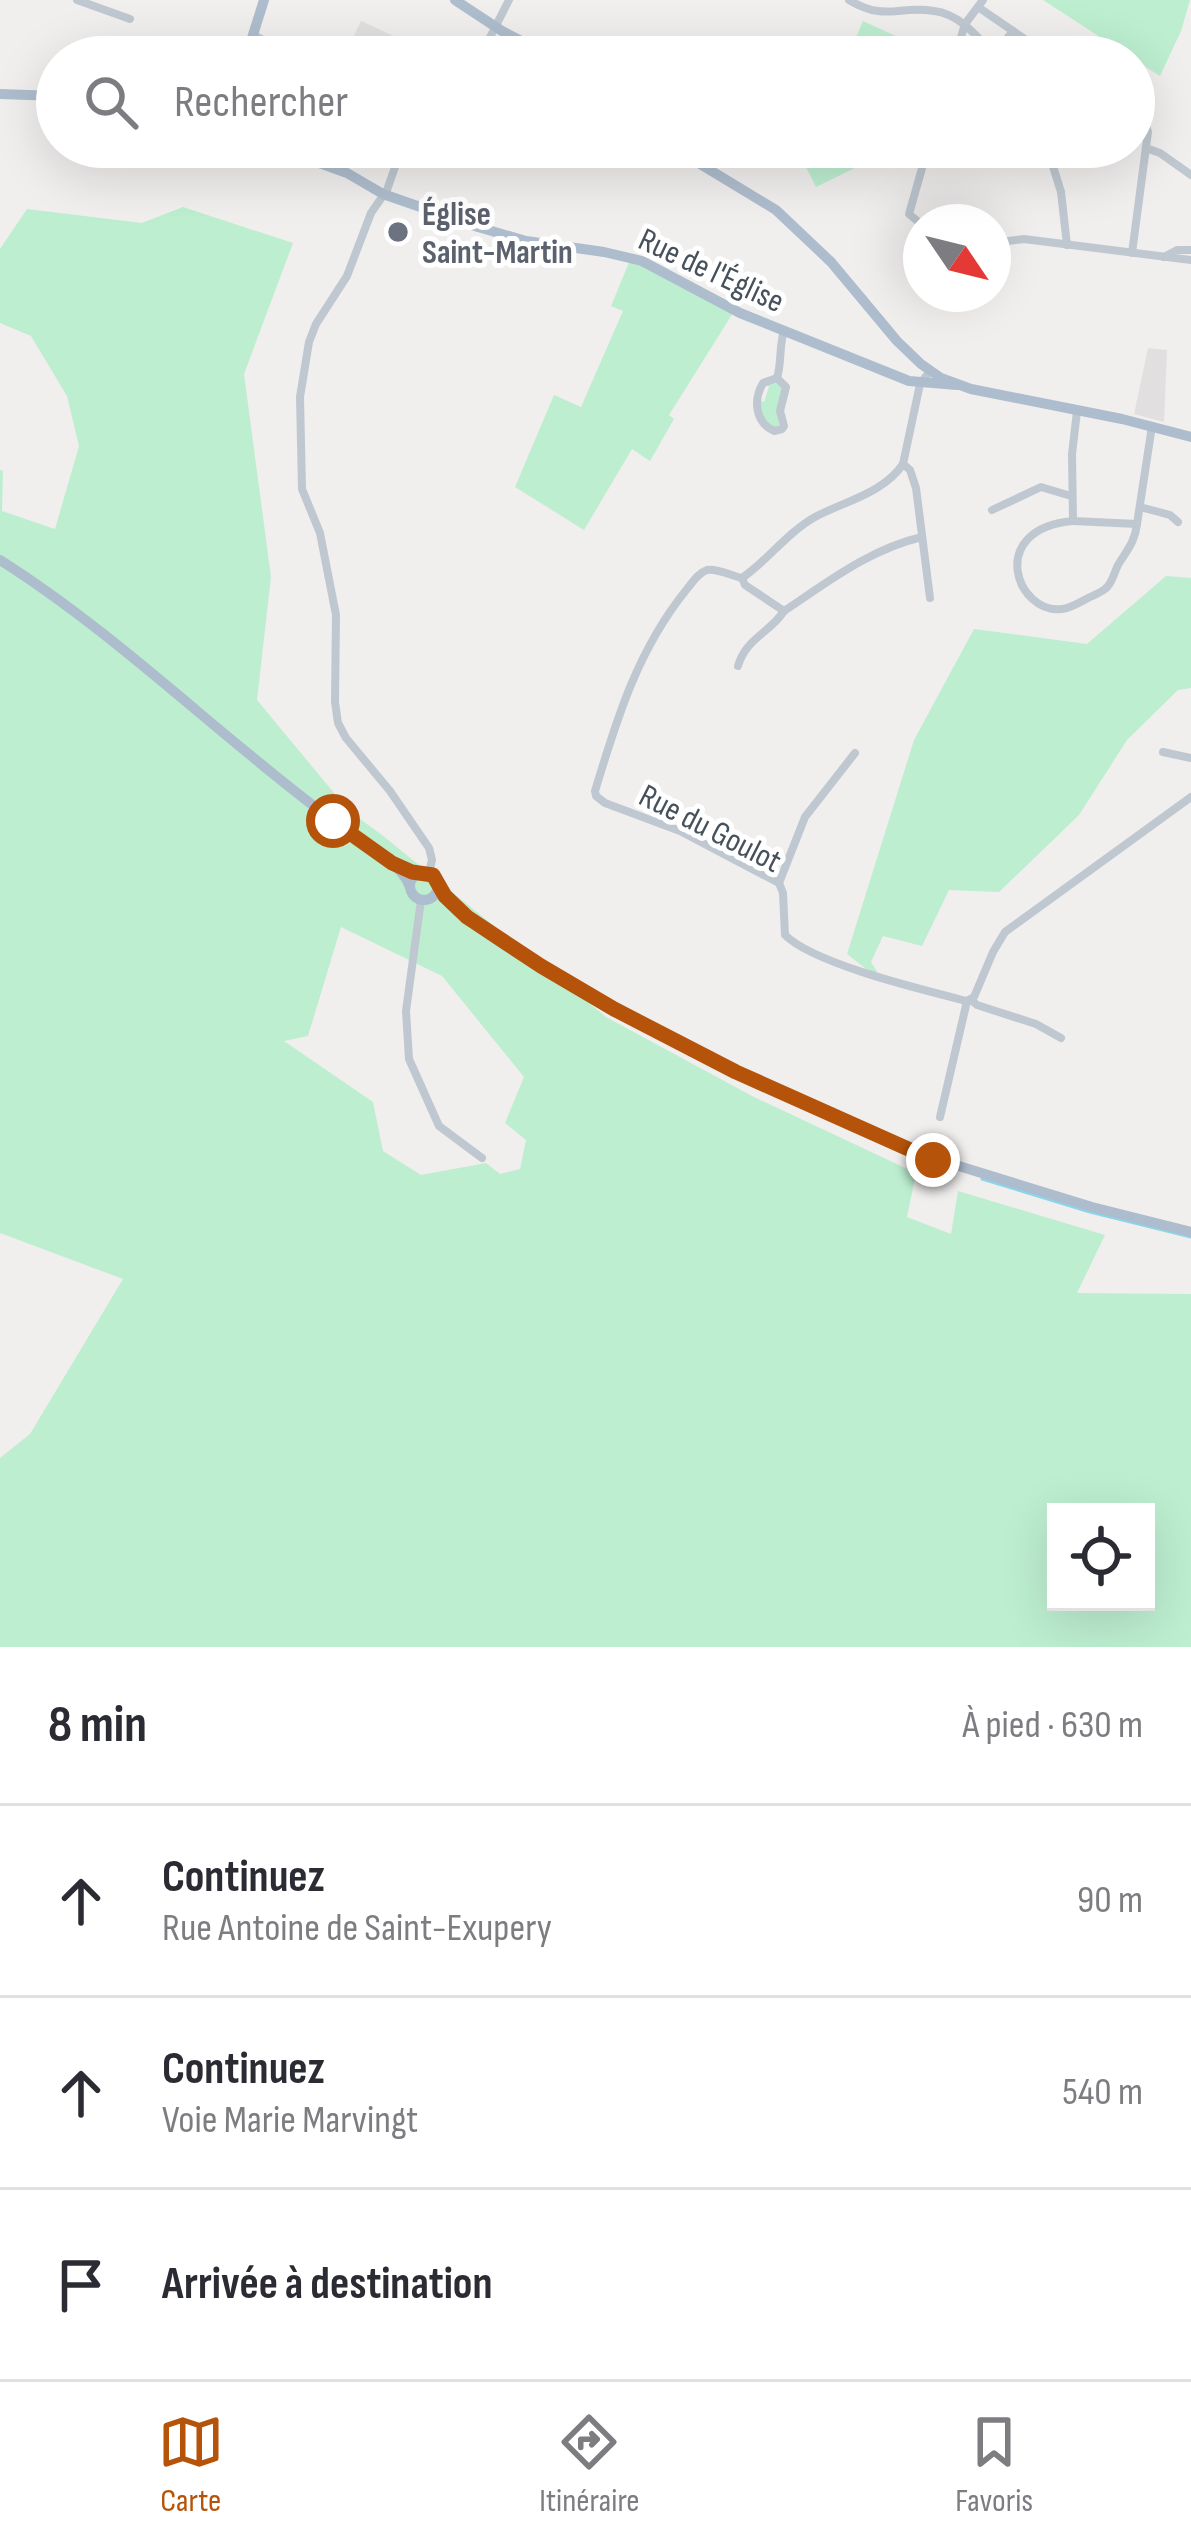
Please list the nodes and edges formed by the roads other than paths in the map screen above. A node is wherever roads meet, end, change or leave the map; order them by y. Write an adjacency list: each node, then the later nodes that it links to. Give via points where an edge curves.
1 (77, 0): 8 (street)
2 (264, 0): 12 (main road)
3 (455, 0): 10 (main road)
4 (509, 0): 10 (street)
5 (849, 0): 7 (street)
6 (981, 4): 9 (street); 11 (street)
7 (867, 5): 9 (street, via 881,13 935,10)
8 (130, 19)
9 (965, 24): 15 (street); 16 (street)
10 (496, 27): 13 (street); 14 (main road)
11 (1012, 32): 17 (street); 18 (street)
12 (254, 35)
13 (491, 36)
14 (513, 36)
15 (961, 36)
16 (976, 36)
17 (1009, 36)
18 (1018, 36)
19 (0, 94): 20 (main road)
20 (36, 95)
21 (1155, 151): 28 (street)
22 (335, 168): 29 (main road, Rue de l'Église)
23 (395, 168): 29 (street)
24 (707, 168): 38 (main road, via 776,210)
25 (922, 168): 30 (street)
26 (1054, 168): 32 (street)
27 (1143, 168): 34 (street)
28 (1191, 175)
29 (383, 194): 37 (main road, Rue de l'Église, via 526,241 642,261); 63 (street, via 309,341 300,397 302,489 336,615 338,722 432,853)
30 (911, 204)
31 (1011, 241): 32 (street)
32 (1067, 244): 34 (street)
33 (1191, 250): 35 (street)
34 (1132, 253): 35 (street)
35 (1162, 258): 36 (street)
36 (1191, 260)
37 (784, 332): 39 (street); 40 (main road, Rue de l'Église)
38 (930, 371): 40 (street); 41 (main road)
39 (778, 378): 39 (street, via 763,383 757,399 774,431 784,426 787,393)
40 (920, 384): 41 (main road, Rue de l'Église); 45 (street)
41 (957, 385): 42 (main road)
42 (1077, 411): 43 (main road); 46 (street)
43 (1152, 426): 44 (main road); 47 (street)
44 (1191, 436)
45 (902, 464): 52 (street, via 916,488); 54 (street, via 811,519)
46 (1071, 496): 48 (street, via 1041,487); 49 (street)
47 (1140, 507): 50 (street); 51 (street)
48 (992, 510)
49 (1073, 521): 51 (street); 51 (street, via 1030,535 1018,561 1027,592 1060,610 1106,589)
50 (1178, 522)
51 (1137, 524)
52 (922, 537): 55 (street); 56 (street, via 858,561)
53 (0, 560): 62 (main road)
54 (742, 578): 56 (street); 64 (street, Rue du Goulot, via 700,573 658,627 595,791 605,803)
55 (930, 598)
56 (784, 611): 57 (street)
57 (738, 665)
58 (1163, 752): 60 (street)
59 (855, 753): 64 (street, via 806,817)
60 (1191, 758)
61 (1191, 796): 67 (street, via 1005,932)
62 (392, 863): 63 (main road); 65 (main road)
63 (424, 873): 65 (main road); 66 (main road, via 436,879)
64 (779, 883): 67 (street, Rue du Goulot, via 785,935 794,943 851,968)
65 (410, 887): 66 (main road, via 415,897)
66 (430, 895): 70 (street, via 406,1011 409,1059 439,1126); 71 (main road, via 675,1046 933,1160)
67 (969, 1000): 68 (street); 69 (street)
68 (1061, 1038)
69 (940, 1117)
70 (482, 1158)
71 (1191, 1232)

